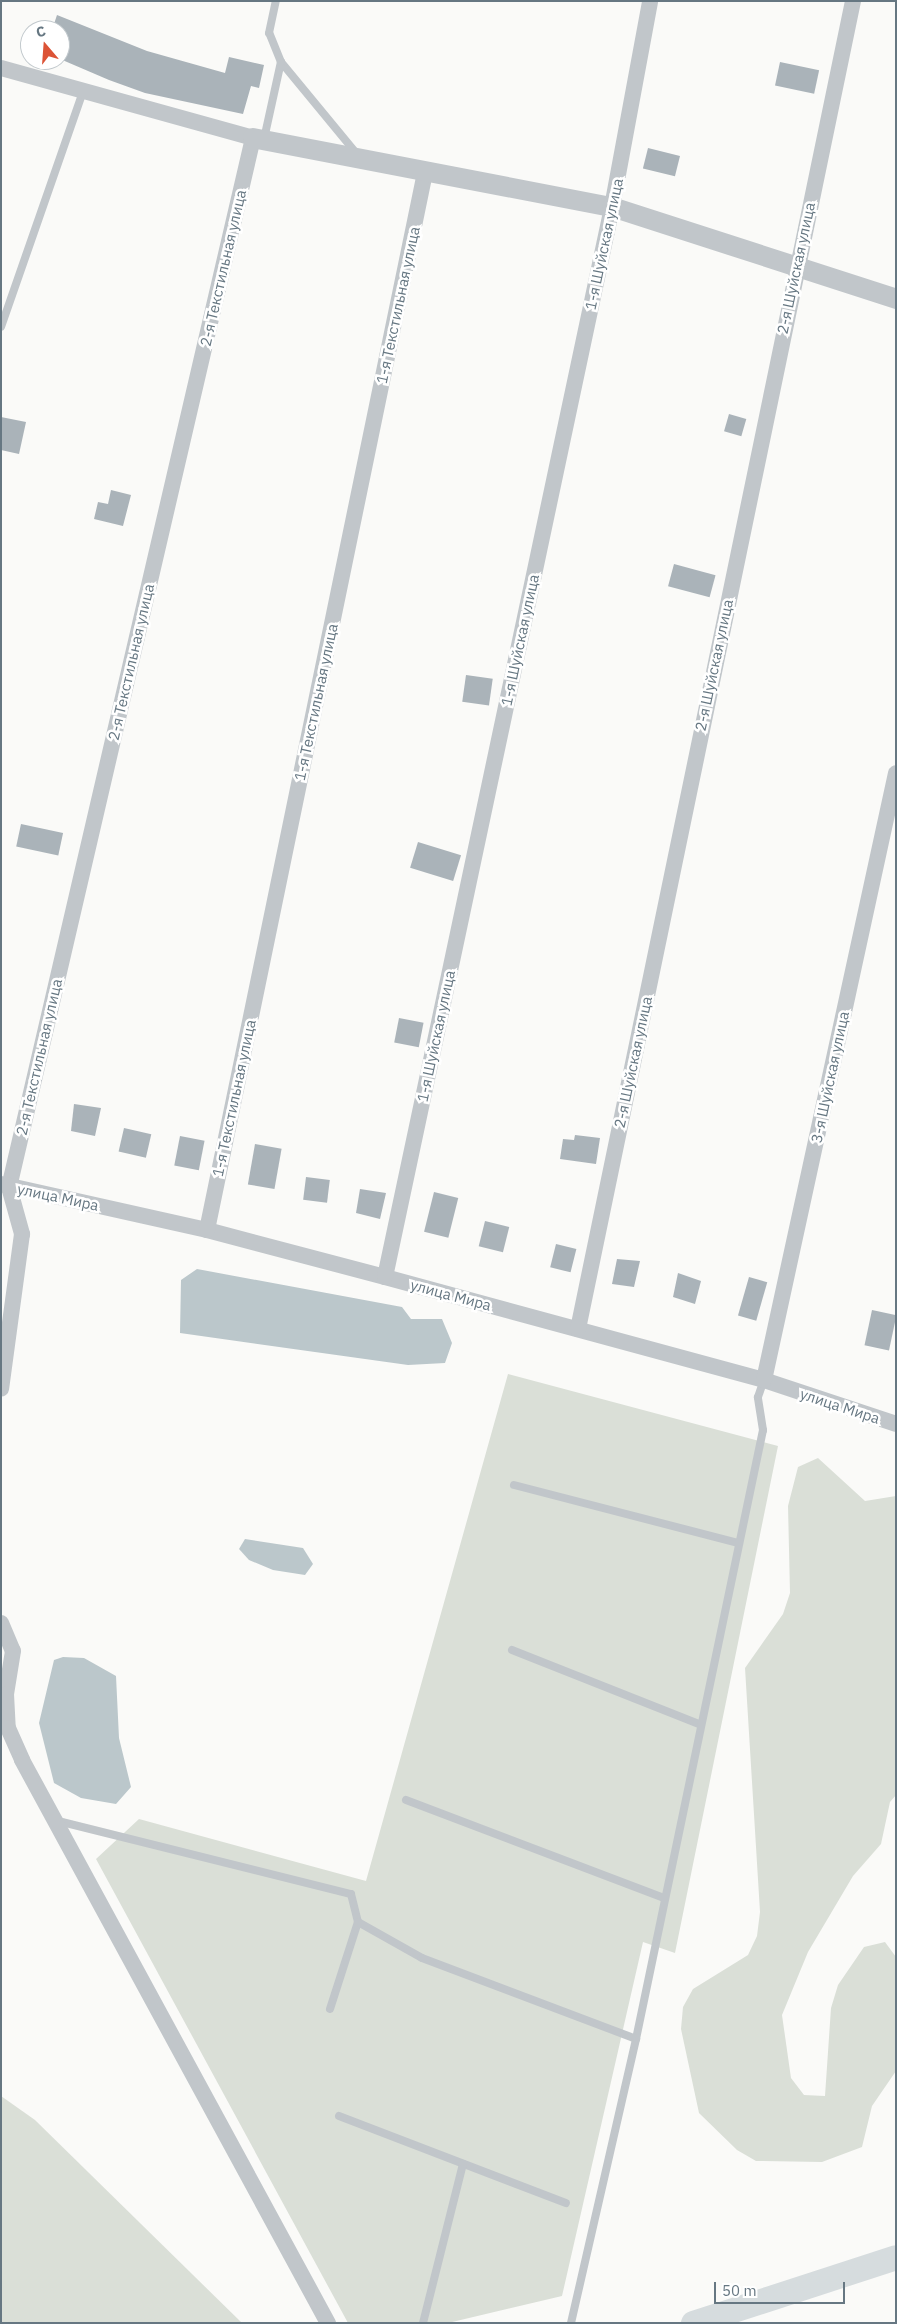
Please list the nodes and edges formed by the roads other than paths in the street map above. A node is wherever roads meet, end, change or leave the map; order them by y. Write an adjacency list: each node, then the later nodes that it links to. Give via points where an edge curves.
1 (276, 1): 4 (lane, via 269,33)
2 (650, 1): 10 (street, 1-я Шуйская улица)
3 (853, 1): 11 (street, 2-я Шуйская улица)
4 (281, 62): 7 (lane); 8 (lane)
5 (1, 68): 6 (street)
6 (82, 94): 7 (street); 13 (lane)
7 (258, 139): 8 (street); 15 (street, 2-я Текстильная улица)
8 (361, 160): 9 (street)
9 (425, 173): 10 (street); 16 (street, 1-я Текстильная улица)
10 (612, 207): 11 (street); 17 (street, 1-я Шуйская улица)
11 (796, 267): 12 (street); 18 (street, 2-я Шуйская улица)
12 (896, 299)
13 (1, 328)
14 (896, 773): 19 (street, 3-я Шуйская улица)
15 (5, 1186): 16 (street, улица Мира); 20 (street, via 22,1234)
16 (207, 1230): 17 (street, улица Мира)
17 (385, 1277): 18 (street, улица Мира)
18 (578, 1329): 19 (street, улица Мира)
19 (764, 1380): 21 (street, улица Мира); 23 (lane, via 758,1397 763,1430)
20 (1, 1390)
21 (896, 1424)
22 (514, 1485): 23 (lane)
23 (738, 1543): 26 (lane)
24 (1, 1623): 28 (street, via 13,1651 6,1694 8,1728)
25 (512, 1650): 26 (lane)
26 (699, 1724): 29 (lane)
27 (406, 1800): 29 (lane)
28 (56, 1821): 30 (lane, via 351,1894); 37 (street)
29 (664, 1898): 32 (lane)
30 (358, 1922): 31 (lane); 32 (lane, via 422,1958)
31 (330, 2008)
32 (636, 2038): 39 (lane)
33 (339, 2116): 34 (lane)
34 (463, 2164): 35 (lane); 38 (lane)
35 (566, 2203)
36 (896, 2256): 40 (main road)
37 (328, 2323)
38 (423, 2323)
39 (572, 2323)
40 (693, 2323)

